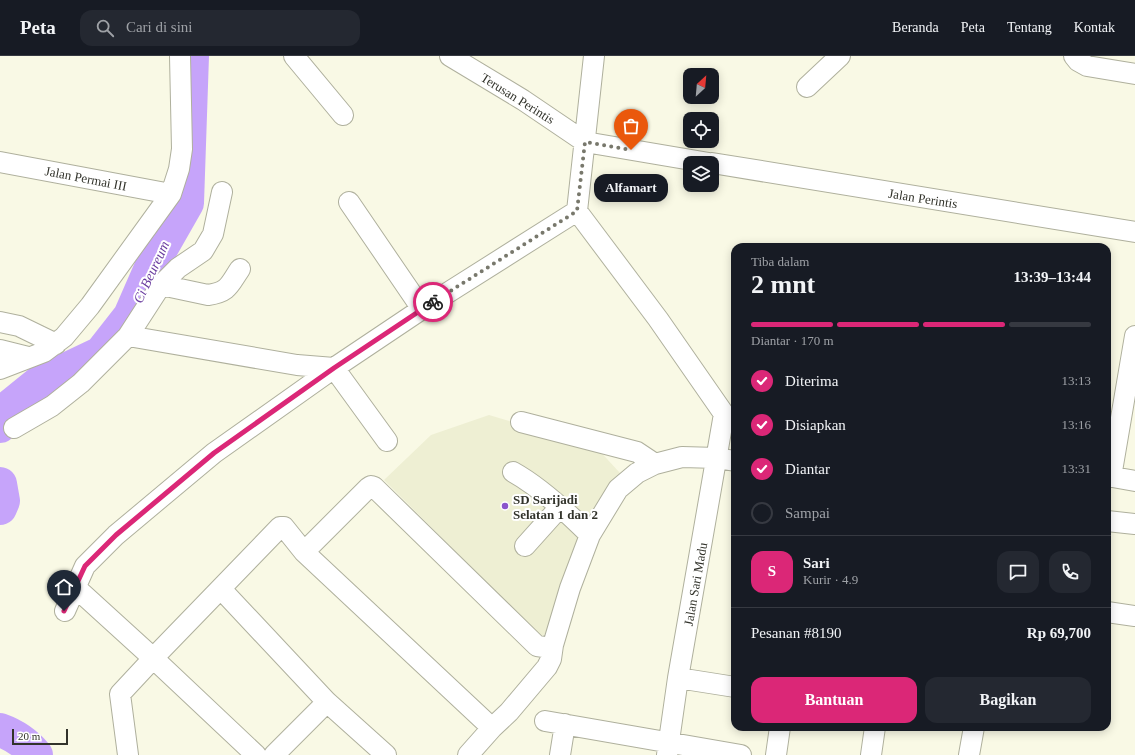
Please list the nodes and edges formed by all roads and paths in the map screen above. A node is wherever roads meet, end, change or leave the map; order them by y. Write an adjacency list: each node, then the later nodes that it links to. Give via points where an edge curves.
1 (180, 56): 15 (street, via 182,149)
2 (294, 56): 9 (street)
3 (450, 56): 10 (street, Terusan Perintis, via 523,100)
4 (594, 56): 10 (street)
5 (840, 56): 8 (street)
6 (1074, 56): 7 (street, via 1087,66)
7 (1135, 74)
8 (807, 86)
9 (343, 115)
10 (585, 142): 11 (street, Jalan Perintis); 17 (street)
11 (683, 158)
12 (0, 162): 15 (street, Jalan Permai III)
13 (719, 164): 18 (street, Jalan Perintis)
14 (222, 192): 20 (street, via 214,234 203,251 178,268)
15 (171, 194): 25 (street, via 90,306)
16 (349, 202): 21 (street)
17 (577, 211): 21 (street); 30 (street)
18 (1135, 232)
19 (240, 270): 20 (street, via 228,288 216,294 208,295)
20 (161, 285): 23 (street)
21 (422, 309): 29 (street)
22 (0, 322): 25 (street, via 19,326)
23 (128, 336): 29 (street, via 297,365); 32 (street, via 52,406)
24 (1135, 336): 36 (street)
25 (56, 344): 27 (street, via 44,352)
26 (0, 350): 27 (street)
27 (28, 357): 28 (street)
28 (0, 368)
29 (334, 368): 33 (street); 46 (street, via 214,453 116,535 85,566)
30 (730, 415): 34 (street, Jalan Sari Madu)
31 (521, 422): 35 (street, via 637,452)
32 (14, 428)
33 (387, 441)
34 (726, 459): 35 (street, via 682,457); 53 (street, Jalan Sari Madu)
35 (654, 464): 43 (street, via 637,473 618,489)
36 (1111, 466)
37 (512, 472): 40 (street)
38 (1111, 477): 39 (street)
39 (1135, 481)
40 (560, 507): 43 (street); 44 (street)
41 (1111, 521): 42 (street)
42 (1135, 524)
43 (590, 535): 51 (street, via 570,588)
44 (525, 546)
45 (304, 552): 47 (street, via 284,527 280,527); 51 (street, via 368,488 374,487 536,646); 58 (street)
46 (75, 587): 48 (street); 52 (street)
47 (221, 589): 52 (street); 55 (street)
48 (64, 611)
49 (1111, 613): 50 (street)
50 (1135, 616)
51 (553, 645): 58 (street, via 547,666 509,712)
52 (153, 658): 63 (street, via 120,694); 64 (street)
53 (678, 678): 54 (street); 62 (street, Jalan Sari Madu)
54 (731, 686)
55 (328, 702): 65 (street); 66 (street)
56 (545, 721): 57 (street)
57 (565, 724): 62 (street); 68 (street)
58 (492, 728): 67 (street)
59 (779, 731): 70 (street)
60 (874, 731): 71 (street)
61 (973, 731): 72 (street)
62 (668, 748): 69 (street)
63 (128, 755)
64 (256, 755)
65 (274, 755)
66 (386, 755)
67 (468, 755)
68 (560, 755)
69 (741, 755)
70 (776, 755)
71 (871, 755)
72 (969, 755)

